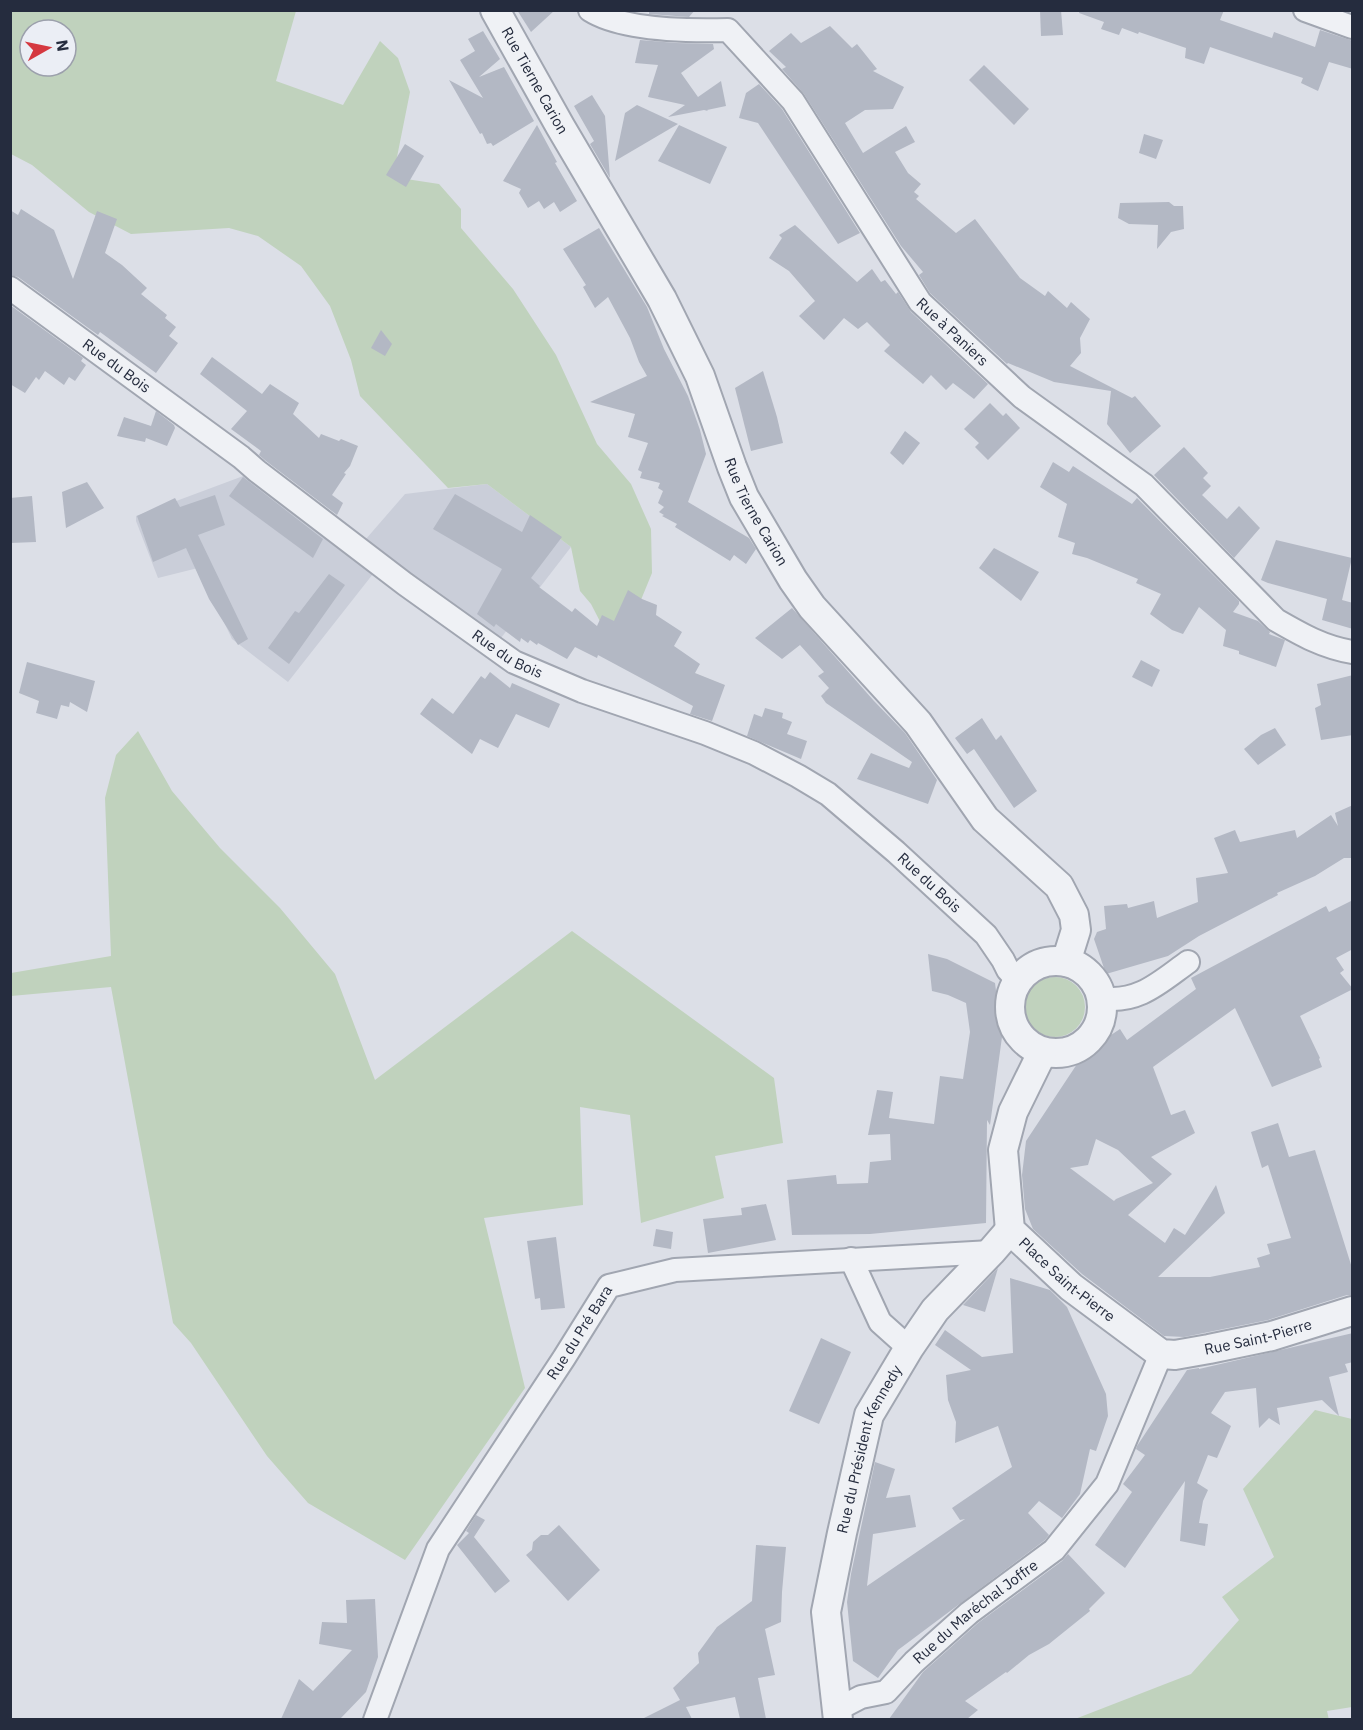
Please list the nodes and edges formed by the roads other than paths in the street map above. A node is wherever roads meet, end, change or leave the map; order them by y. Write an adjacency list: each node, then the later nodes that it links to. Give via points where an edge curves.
1 (495, 10): 8 (street, Rue Tierne Carion, via 662,299 700,376 744,497 793,580 812,607 918,723 985,819 1059,886 1074,915 1076,930)
2 (590, 10): 4 (street, Rue à Paniers, via 601,17 631,24 682,31)
3 (1305, 10): 5 (street)
4 (725, 20): 7 (street, Rue à Paniers, via 793,101 920,302 1022,397 1144,485 1276,620 1331,648)
5 (1353, 27)
6 (10, 288): 10 (street, Rue du Bois, via 514,662 754,753 828,794 986,935)
7 (1353, 652)
8 (1066, 962): 10 (street, via 1040,964); 11 (street, via 1088,974)
9 (1188, 962): 11 (street, via 1150,990 1123,999)
10 (1017, 980): 12 (street, via 1010,998 1012,1023 1019,1035)
11 (1101, 998): 12 (street, via 1102,1014 1086,1043 1071,1051)
12 (1042, 1053): 13 (street, Place Saint-Pierre, via 1013,1112 1003,1150)
13 (1010, 1230): 14 (street, Rue du Président Kennedy); 18 (street, Place Saint-Pierre, via 1071,1287)
14 (991, 1252): 15 (street, Rue du Pré Bara); 17 (street, Rue du Président Kennedy, via 935,1310)
15 (851, 1259): 17 (street, via 880,1322); 20 (street, Rue du Pré Bara, via 675,1270 609,1286 438,1549)
16 (1353, 1311): 18 (street, Rue Saint-Pierre, via 1272,1336 1197,1351)
17 (909, 1348): 19 (street, Rue du Président Kennedy, via 869,1415 842,1533 826,1612 836,1696)
18 (1161, 1353): 19 (street, Rue du Maréchal Joffre, via 1107,1484 1054,1550 969,1613 886,1692 861,1696)
19 (834, 1716)
20 (375, 1719)

